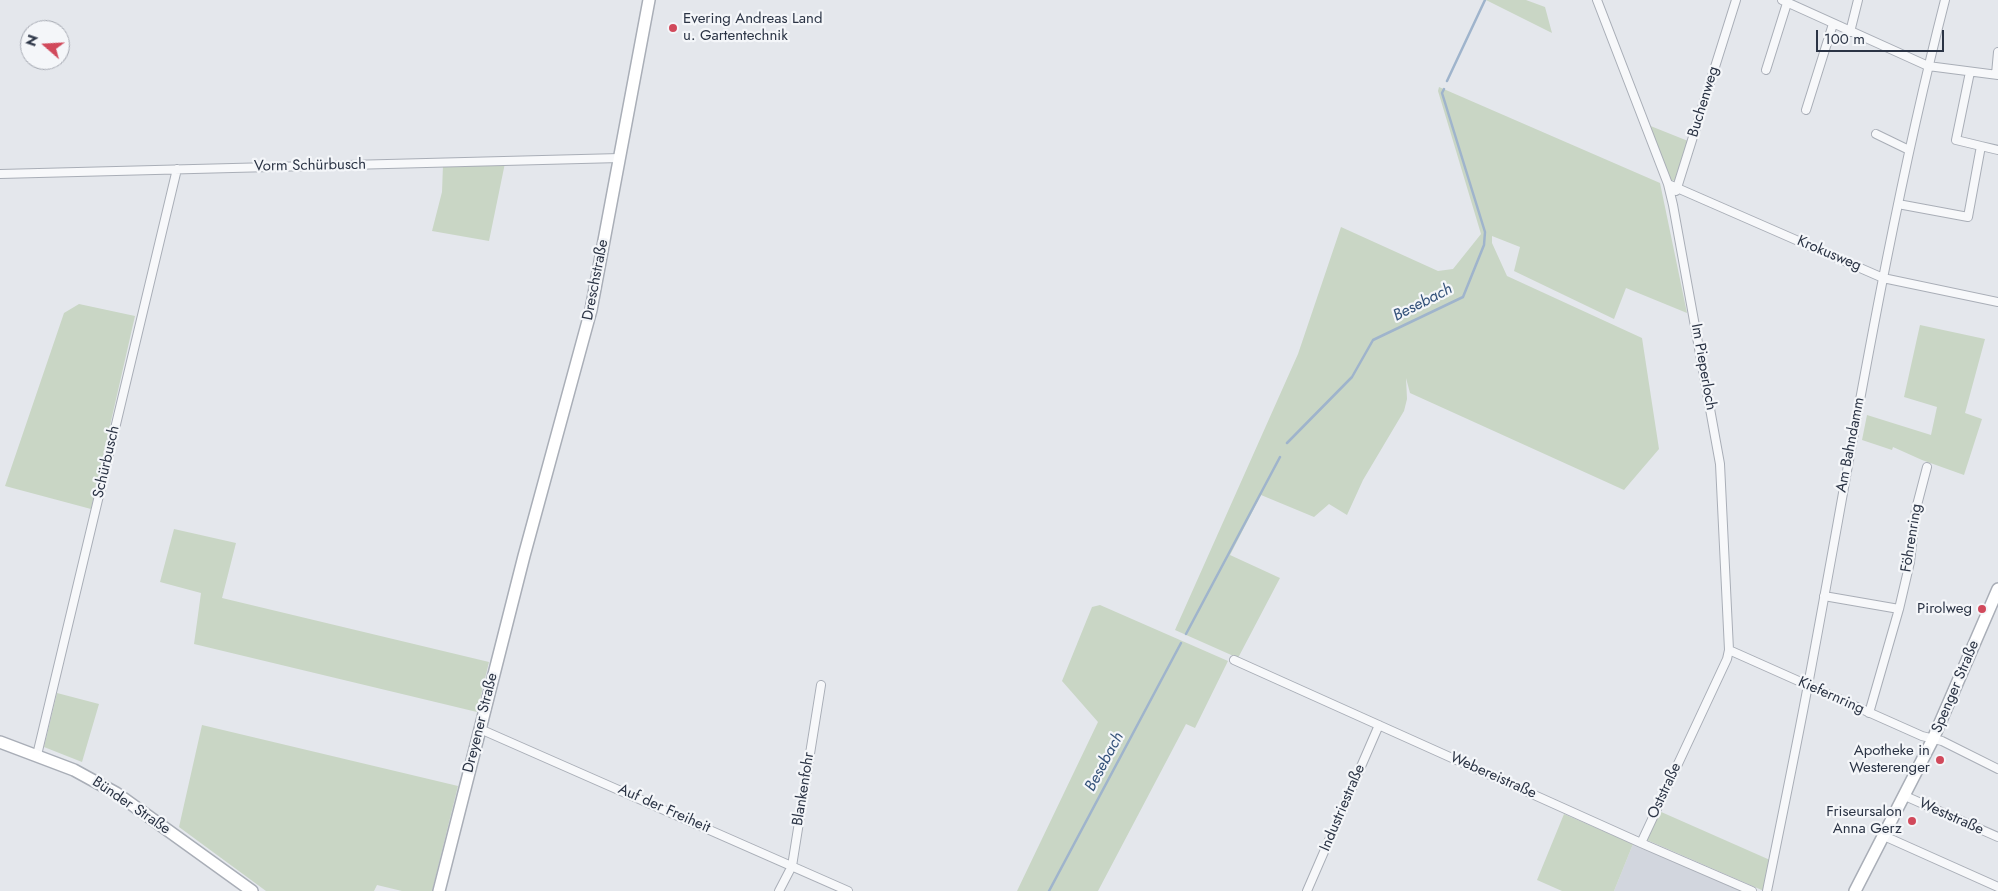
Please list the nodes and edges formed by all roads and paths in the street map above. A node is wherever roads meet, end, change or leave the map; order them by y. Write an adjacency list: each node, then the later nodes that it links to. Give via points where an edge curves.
1 (649, 0): 19 (street, Dreschstraße)
2 (1597, 0): 22 (street, Im Pieperloch)
3 (1736, 0): 23 (street, Buchenweg)
4 (1858, 0): 8 (street)
5 (1945, 0): 10 (street, Am Bahndamm)
6 (1785, 1): 7 (street); 11 (street)
7 (1833, 24): 8 (street); 14 (street)
8 (1850, 32): 10 (street)
9 (1998, 52): 13 (street)
10 (1928, 66): 12 (street); 17 (street, Am Bahndamm)
11 (1766, 70)
12 (1970, 72): 13 (street); 16 (street, via 1956,140)
13 (1997, 74)
14 (1806, 110)
15 (1876, 134): 17 (street)
16 (1982, 146): 18 (street); 24 (street, via 1968,217)
17 (1909, 150): 24 (street, Am Bahndamm)
18 (1998, 150)
19 (620, 158): 20 (street, Vorm Schürbusch); 29 (street, Dreschstraße, via 591,310)
20 (177, 169): 21 (street, Vorm Schürbusch); 43 (street, Schürbusch)
21 (0, 174)
22 (1668, 184): 23 (street, Krokusweg); 25 (street, Im Pieperloch)
23 (1677, 188): 25 (street, Buchenweg); 26 (street, Krokusweg)
24 (1898, 204): 26 (street, Am Bahndamm)
25 (1673, 205): 33 (street, Im Pieperloch, via 1720,464)
26 (1884, 278): 27 (street, Krokusweg); 31 (street, Am Bahndamm)
27 (1998, 302)
28 (1927, 467): 32 (street, Föhrenring, via 1916,509 1910,562)
29 (524, 556): 39 (street, Dreyener Straße)
30 (1998, 589): 40 (street, Spenger Straße)
31 (1824, 596): 32 (street); 36 (street, Am Bahndamm)
32 (1899, 609): 37 (street, Föhrenring)
33 (1729, 650): 36 (street, Kiefernring); 41 (street, Im Pieperloch, via 1728,659)
34 (1234, 660): 38 (street, Webereistraße)
35 (820, 685): 49 (street, Blankenfohr)
36 (1808, 686): 37 (street, Kiefernring); 58 (street, Am Bahndamm)
37 (1869, 713): 40 (street, Kiefernring)
38 (1379, 724): 48 (street, Webereistraße); 56 (street, Industriestraße)
39 (480, 728): 49 (street, Auf der Freiheit); 53 (street, Dreyener Straße)
40 (1933, 739): 44 (street, Kiefernring); 45 (street, Spenger Straße)
41 (1690, 740): 48 (street, Oststraße)
42 (0, 742): 43 (street, Bünder Straße)
43 (37, 755): 52 (street, Bünder Straße, via 74,770 116,793)
44 (1998, 769)
45 (1905, 796): 46 (street, Spenger Straße); 47 (street, Weststraße)
46 (1884, 836): 50 (street); 51 (street, Spenger Straße)
47 (1998, 837)
48 (1641, 843): 57 (street, Webereistraße)
49 (792, 866): 54 (street, Blankenfohr); 55 (street, Auf der Freiheit)
50 (1998, 887)
51 (1858, 890)
52 (252, 891)
53 (439, 891)
54 (779, 891)
55 (848, 891)
56 (1307, 891)
57 (1752, 891)
58 (1767, 891)

